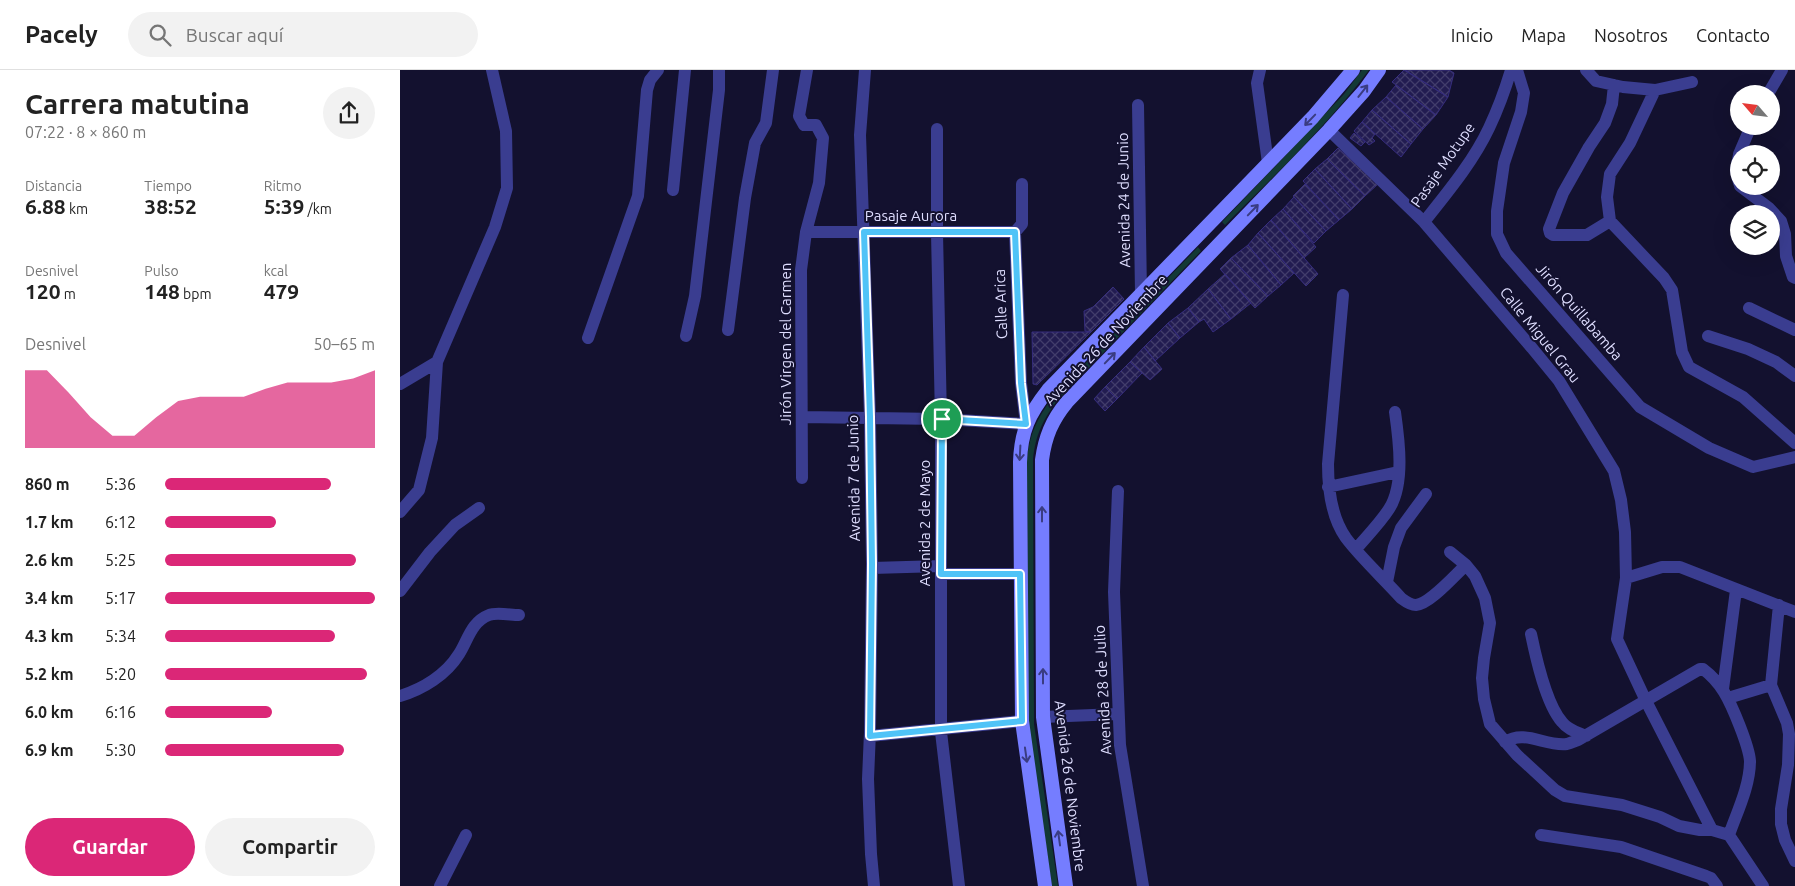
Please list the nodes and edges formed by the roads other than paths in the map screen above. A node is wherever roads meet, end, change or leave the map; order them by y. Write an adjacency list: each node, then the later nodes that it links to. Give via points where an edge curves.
1 (492, 70): 43 (street, via 506,131 507,188 495,227)
2 (658, 70): 42 (street, via 647,90 638,196)
3 (685, 70): 24 (street)
4 (719, 70): 40 (street, via 695,296)
5 (773, 70): 38 (street, via 766,123 755,143)
6 (807, 70): 29 (street, Jirón Virgen del Carmen, via 799,116 804,124 816,125 824,138 819,183)
7 (865, 70): 30 (street, Avenida 7 de Junio, via 860,135)
8 (1260, 70): 22 (street, via 1258,83)
9 (1353, 70): 22 (main road, Avenida 26 de Noviembre, one-way to 22)
10 (1379, 70): 21 (main road, Avenida 26 de Noviembre, one-way to 10)
11 (1510, 70): 27 (street, Pasaje Motupe, via 1503,96 1488,129 1458,178)
12 (1517, 70): 52 (street, Jirón Quillabamba, via 1524,93 1522,112 1504,163 1497,210 1498,234 1506,253 1640,407 1709,448 1753,467)
13 (1586, 70): 16 (street, via 1596,81)
14 (1782, 70): 17 (street)
15 (1692, 82): 18 (street)
16 (1614, 85): 18 (street); 26 (street, via 1605,123 1563,193 1549,229 1553,235 1587,235)
17 (1773, 85)
18 (1656, 90): 26 (street, via 1630,143 1610,174 1607,197)
19 (1138, 105): 35 (street, Avenida 24 de Junio)
20 (938, 129): 32 (street, Avenida 2 de Mayo)
21 (1329, 130): 27 (street, Calle Miguel Grau); 33 (main road, Avenida 26 de Noviembre, one-way to 21)
22 (1268, 163): 28 (main road, Avenida 26 de Noviembre)
23 (1022, 184): 31 (street, Calle Arica, via 1022,224)
24 (673, 190)
25 (1753, 195): 34 (street, via 1781,221 1786,256)
26 (1610, 221): 51 (street, via 1672,290 1682,352 1690,367 1743,397)
27 (1424, 222): 66 (street, Calle Miguel Grau, via 1559,381 1614,471 1624,524)
28 (1203, 229): 33 (main road); 35 (main road, Avenida 26 de Noviembre)
29 (806, 232): 30 (street, Pasaje Aurora); 47 (street, Jirón Virgen del Carmen, via 801,270)
30 (864, 232): 32 (street, Pasaje Aurora); 48 (street, Avenida 7 de Junio)
31 (1015, 232): 32 (street, Pasaje Aurora); 50 (street, Calle Arica, via 1021,383)
32 (938, 233): 49 (street, Avenida 2 de Mayo)
33 (1219, 245): 79 (main road, Avenida 26 de Noviembre, one-way to 33, via 1042,460 1048,430 1067,402)
34 (1795, 278)
35 (1142, 293): 50 (main road, Avenida 26 de Noviembre, via 1048,390)
36 (1343, 295): 55 (street)
37 (1749, 308): 39 (street)
38 (728, 330)
39 (1795, 330)
40 (686, 336)
41 (1708, 336): 44 (street, via 1755,352)
42 (588, 338)
43 (437, 362): 45 (street); 59 (street, via 428,455 419,490)
44 (1795, 376)
45 (400, 384)
46 (1395, 412): 53 (street)
47 (802, 417): 48 (street); 54 (street, Jirón Virgen del Carmen)
48 (870, 417): 49 (street); 63 (street, Avenida 7 de Junio)
49 (942, 419): 50 (street); 64 (street, Avenida 2 de Mayo)
50 (1026, 424): 65 (main road, Avenida 26 de Noviembre, one-way to 65, via 1020,445)
51 (1795, 443)
52 (1795, 458)
53 (1398, 472): 55 (street); 60 (street, via 1395,495 1389,509)
54 (802, 478)
55 (1328, 487): 60 (street, via 1345,537)
56 (1118, 491): 78 (street, Avenida 28 de Julio, via 1114,592)
57 (1426, 494): 67 (street, via 1401,528)
58 (479, 508): 69 (street, via 455,525)
59 (400, 512)
60 (1356, 549): 67 (street)
61 (1450, 552): 62 (street)
62 (1466, 565): 67 (street, via 1435,594 1416,605 1401,598); 84 (street, via 1485,598 1490,624 1482,678 1484,699 1490,724)
63 (872, 568): 64 (street); 82 (street, Avenida 7 de Junio)
64 (941, 570): 65 (street); 81 (street, Avenida 2 de Mayo)
65 (1020, 574): 80 (main road, Avenida 26 de Noviembre)
66 (1626, 578): 68 (street, via 1662,568 1680,567); 77 (street, Calle Miguel Grau, via 1617,639)
67 (1387, 582)
68 (1736, 590): 70 (street); 75 (street)
69 (400, 591)
70 (1779, 605): 71 (street); 74 (street)
71 (1795, 612)
72 (519, 615): 76 (street, via 489,614 470,631 458,654 440,675 416,691)
73 (1531, 634): 83 (street, via 1539,670 1556,715 1572,731)
74 (1771, 685): 75 (street); 89 (street, via 1790,734 1780,824)
75 (1725, 693): 77 (street, via 1706,671 1700,669); 88 (street, via 1750,760 1746,789)
76 (400, 696)
77 (1646, 700): 83 (street); 85 (street)
78 (1118, 714): 79 (street); 95 (street, Avenida 28 de Julio)
79 (1043, 717): 94 (main road, Avenida 26 de Noviembre, one-way to 79)
80 (1022, 721): 81 (street); 93 (main road, Avenida 26 de Noviembre, one-way to 93)
81 (941, 728): 82 (street); 92 (street, Avenida 2 de Mayo)
82 (870, 736): 91 (street, Avenida 7 de Junio, via 868,779)
83 (1586, 736): 84 (street, via 1568,744 1519,736)
84 (1506, 742): 85 (street, via 1554,790 1565,796 1622,805 1680,826)
85 (1712, 830): 88 (street)
86 (1541, 834): 96 (street, via 1620,847 1711,878)
87 (466, 835): 90 (street)
88 (1729, 835): 97 (street)
89 (1795, 861)
90 (440, 886)
91 (874, 886)
92 (959, 886)
93 (1045, 886)
94 (1066, 886)
95 (1143, 886)
96 (1717, 886)
97 (1763, 886)

